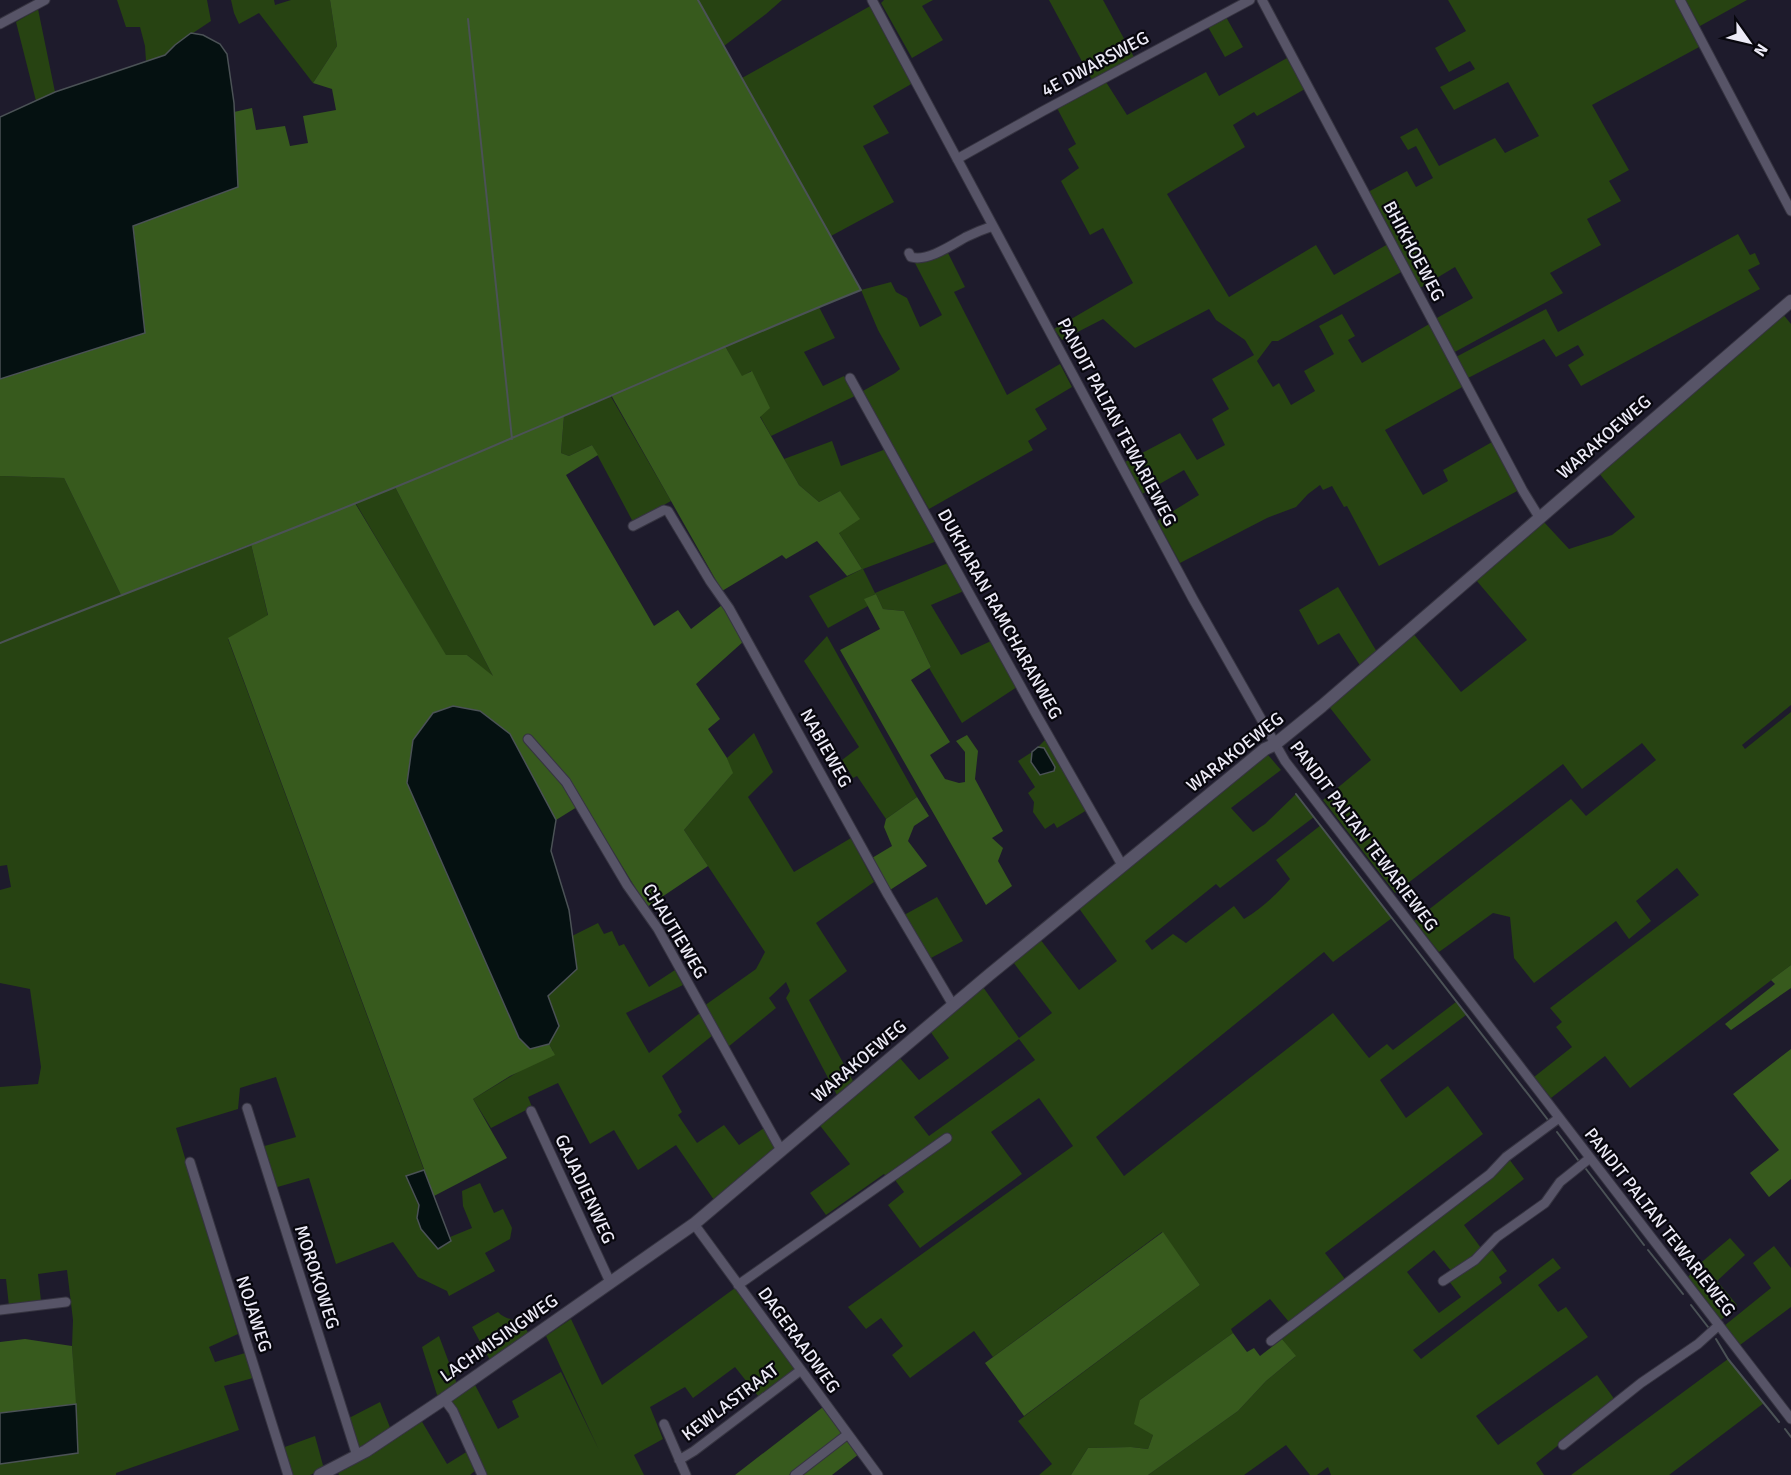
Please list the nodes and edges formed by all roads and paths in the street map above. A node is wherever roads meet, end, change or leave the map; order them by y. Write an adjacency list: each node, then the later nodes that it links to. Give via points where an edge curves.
1 (45, 0): 6 (street)
2 (872, 0): 7 (street, PANDIT PALTAN TEWARIEWEG)
3 (1250, 0): 7 (street, 4E DWARSWEG)
4 (1262, 0): 13 (street, BHIKHOEWEG)
5 (1680, 0): 8 (street)
6 (0, 24)
7 (957, 159): 9 (street, PANDIT PALTAN TEWARIEWEG)
8 (1791, 211)
9 (993, 226): 10 (street, via 927,256 916,258); 16 (street, PANDIT PALTAN TEWARIEWEG)
10 (909, 253)
11 (1791, 301): 13 (street, WARAKOEWEG)
12 (850, 378): 17 (street, DUKHARAN RAMCHARANWEG)
13 (1539, 517): 16 (street, WARAKOEWEG)
14 (633, 526): 18 (street, NABIEWEG, via 666,510 729,608)
15 (528, 739): 23 (street, CHAUTIEWEG, via 566,782 658,929)
16 (1274, 745): 17 (street, WARAKOEWEG); 21 (street, PANDIT PALTAN TEWARIEWEG)
17 (1122, 865): 18 (street, WARAKOEWEG)
18 (953, 1005): 23 (street, WARAKOEWEG)
19 (247, 1108): 40 (street, MOROKOWEG)
20 (531, 1111): 27 (street, GAJADIENWEG)
21 (1559, 1118): 24 (street, PANDIT PALTAN TEWARIEWEG); 33 (street)
22 (947, 1138): 29 (street)
23 (781, 1150): 26 (street, WARAKOEWEG)
24 (1590, 1158): 28 (street, via 1560,1182 1545,1203); 32 (street, PANDIT PALTAN TEWARIEWEG)
25 (190, 1162): 42 (street, NOJAWEG)
26 (694, 1224): 27 (street, LACHMISINGWEG); 29 (street, DAGERAADWEG)
27 (610, 1281): 35 (street, LACHMISINGWEG)
28 (1443, 1281)
29 (738, 1285): 34 (street, DAGERAADWEG)
30 (66, 1302): 31 (street)
31 (0, 1310)
32 (1719, 1325): 36 (street, PANDIT PALTAN TEWARIEWEG); 39 (street)
33 (1271, 1341)
34 (801, 1370): 38 (street, DAGERAADWEG); 41 (street, KEWLASTRAAT)
35 (444, 1399): 40 (street, LACHMISINGWEG); 44 (street)
36 (1791, 1419)
37 (664, 1424): 41 (street)
38 (848, 1434): 46 (street); 47 (street, DAGERAADWEG)
39 (1563, 1445)
40 (357, 1456): 43 (street, LACHMISINGWEG)
41 (679, 1460): 45 (street)
42 (288, 1475)
43 (320, 1475)
44 (482, 1475)
45 (686, 1475)
46 (795, 1475)
47 (878, 1475)

